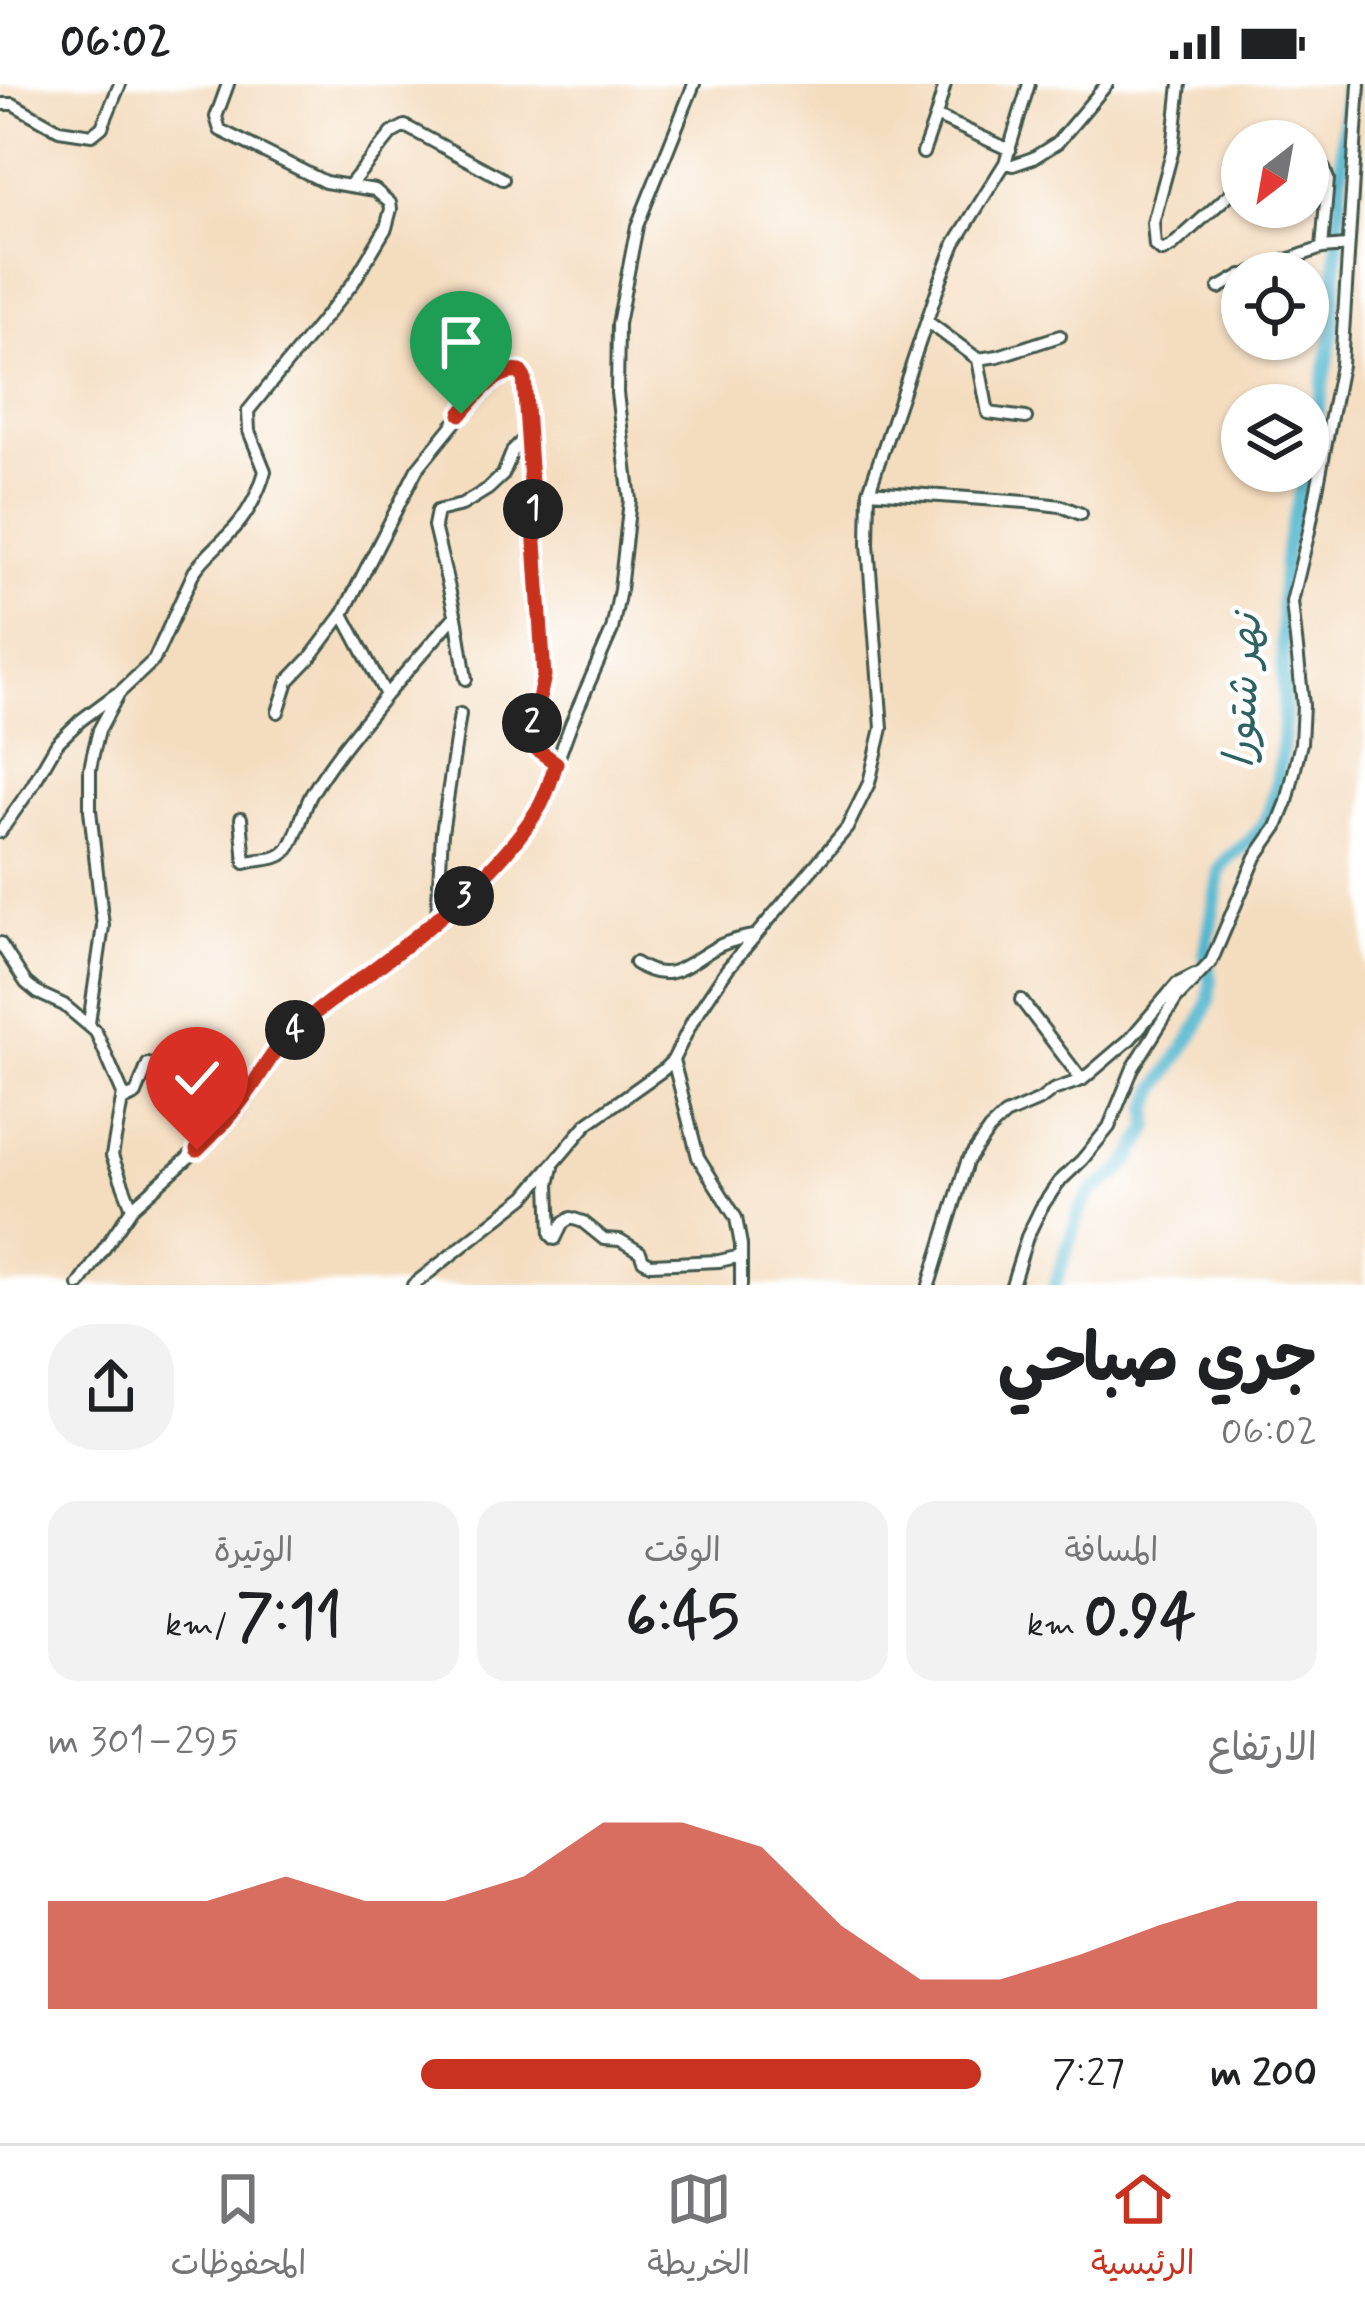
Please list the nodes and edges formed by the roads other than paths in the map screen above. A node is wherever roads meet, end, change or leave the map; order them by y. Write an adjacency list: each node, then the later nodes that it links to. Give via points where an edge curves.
1 (120, 84): 9 (street, via 92,135)
2 (228, 84): 14 (street, via 216,117 220,130)
3 (694, 84): 33 (street, via 637,226 618,324 630,500 616,606)
4 (945, 84): 10 (street)
5 (1028, 84): 12 (street)
6 (1107, 84): 12 (street, via 1049,149 1013,165)
7 (1180, 84): 16 (street, via 1155,246 1172,246)
8 (1359, 84): 17 (street)
9 (0, 104)
10 (936, 116): 11 (street); 12 (street)
11 (923, 153)
12 (1008, 156): 19 (street, via 955,243)
13 (503, 178): 14 (street, via 405,126)
14 (349, 186): 29 (street, via 384,195 391,209 386,227 353,283 248,411 264,478 238,524 194,572 154,660)
15 (1329, 189): 17 (street)
16 (1221, 202)
17 (1335, 247): 18 (street); 40 (street, via 1341,365 1292,602 1303,705 1297,765 1277,827)
18 (1319, 252)
19 (928, 322): 21 (street); 24 (street)
20 (1060, 336): 21 (street)
21 (978, 359): 22 (street, via 988,412)
22 (1026, 418)
23 (528, 435): 26 (street, via 524,378 511,370 478,393 417,470); 27 (street, via 488,489 436,512); 33 (street, via 544,676 531,735)
24 (869, 491): 25 (street); 37 (street, via 882,710 875,766 848,828)
25 (1081, 514)
26 (343, 614): 30 (street); 31 (street, via 288,681)
27 (455, 616): 28 (street); 30 (street)
28 (466, 679)
29 (119, 694): 35 (street, via 57,743); 42 (street, via 90,769 103,926)
30 (386, 695): 34 (street, via 312,794 288,850 245,863)
31 (278, 712)
32 (460, 715): 36 (street)
33 (556, 763): 36 (street, via 538,808 503,855)
34 (241, 818)
35 (0, 832)
36 (437, 917): 48 (street, via 290,1034 217,1132)
37 (756, 935): 39 (street, via 721,944 675,972); 43 (street)
38 (0, 943): 42 (street, via 26,983)
39 (635, 963)
40 (1207, 966): 45 (street, via 1177,984); 54 (street, via 1133,1068 1109,1127 1041,1208)
41 (1021, 1000): 45 (street)
42 (89, 1024): 46 (street)
43 (673, 1060): 47 (street, via 587,1124); 49 (street, via 698,1157 736,1218)
44 (209, 1077): 46 (street, via 148,1064 136,1094)
45 (1082, 1080): 53 (street, via 1005,1115 975,1149)
46 (122, 1101): 48 (street, via 112,1156)
47 (553, 1166): 49 (street, via 552,1239 576,1219 651,1264); 51 (street)
48 (132, 1208): 50 (street)
49 (741, 1256): 52 (street)
50 (79, 1285)
51 (412, 1285)
52 (741, 1285)
53 (929, 1285)
54 (1012, 1285)

